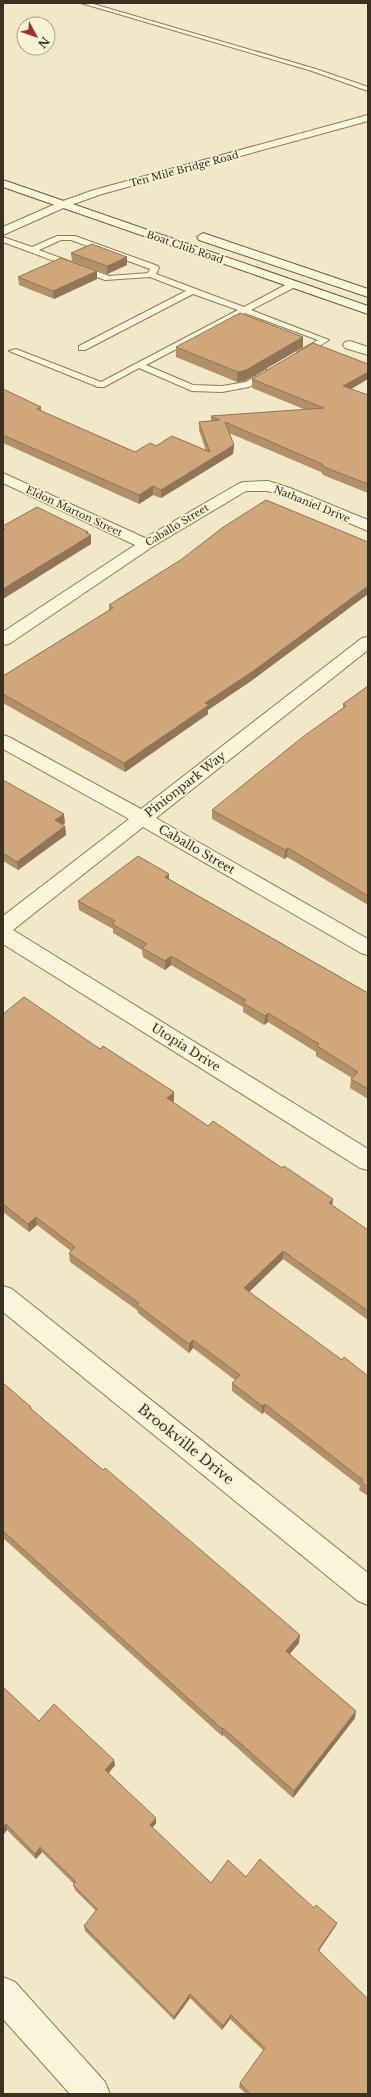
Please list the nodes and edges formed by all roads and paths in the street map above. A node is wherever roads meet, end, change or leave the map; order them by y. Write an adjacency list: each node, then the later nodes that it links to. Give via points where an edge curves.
1 (84, 3): 2 (lane, via 314,70)
2 (368, 89)
3 (368, 118): 6 (street, Ten Mile Bridge Road)
4 (3, 184): 7 (street, Boat Club Road)
5 (63, 190): 6 (street)
6 (84, 197): 7 (street, Ten Mile Bridge Road); 8 (street)
7 (64, 204): 9 (street, Ten Mile Bridge Road); 14 (street, Boat Club Road)
8 (103, 204)
9 (3, 231)
10 (194, 234): 16 (street, Boat Club Road)
11 (3, 239): 12 (lane)
12 (32, 250): 13 (lane, via 108,278); 13 (lane, via 60,238 72,238 155,268)
13 (151, 275): 15 (lane)
14 (294, 284): 17 (lane); 18 (street, Boat Club Road)
15 (192, 291): 17 (lane); 20 (lane)
16 (368, 293)
17 (244, 310): 23 (lane, via 325,340); 24 (lane)
18 (368, 310)
19 (350, 345): 22 (street)
20 (82, 348)
21 (13, 351): 24 (lane, via 101,386)
22 (368, 352)
23 (290, 360)
24 (139, 365): 25 (lane, via 192,388 222,389 249,384)
25 (277, 368)
26 (3, 477): 29 (street, Eldon Marton Street)
27 (256, 485): 28 (street, Nathaniel Drive, via 285,491); 29 (street, Caballo Street, via 229,494)
28 (368, 526)
29 (146, 544): 30 (street, Caballo Street)
30 (3, 640)
31 (368, 642): 33 (street, Pinionpark Way)
32 (3, 742): 33 (street, Caballo Street)
33 (142, 818): 34 (street, Pinionpark Way); 36 (street, Caballo Street)
34 (3, 927)
35 (3, 934): 37 (street, Utopia Drive)
36 (368, 948)
37 (368, 1161)
38 (3, 1297): 39 (street, Brookville Drive)
39 (368, 1591)
40 (3, 1994): 41 (street)
41 (93, 2094)

